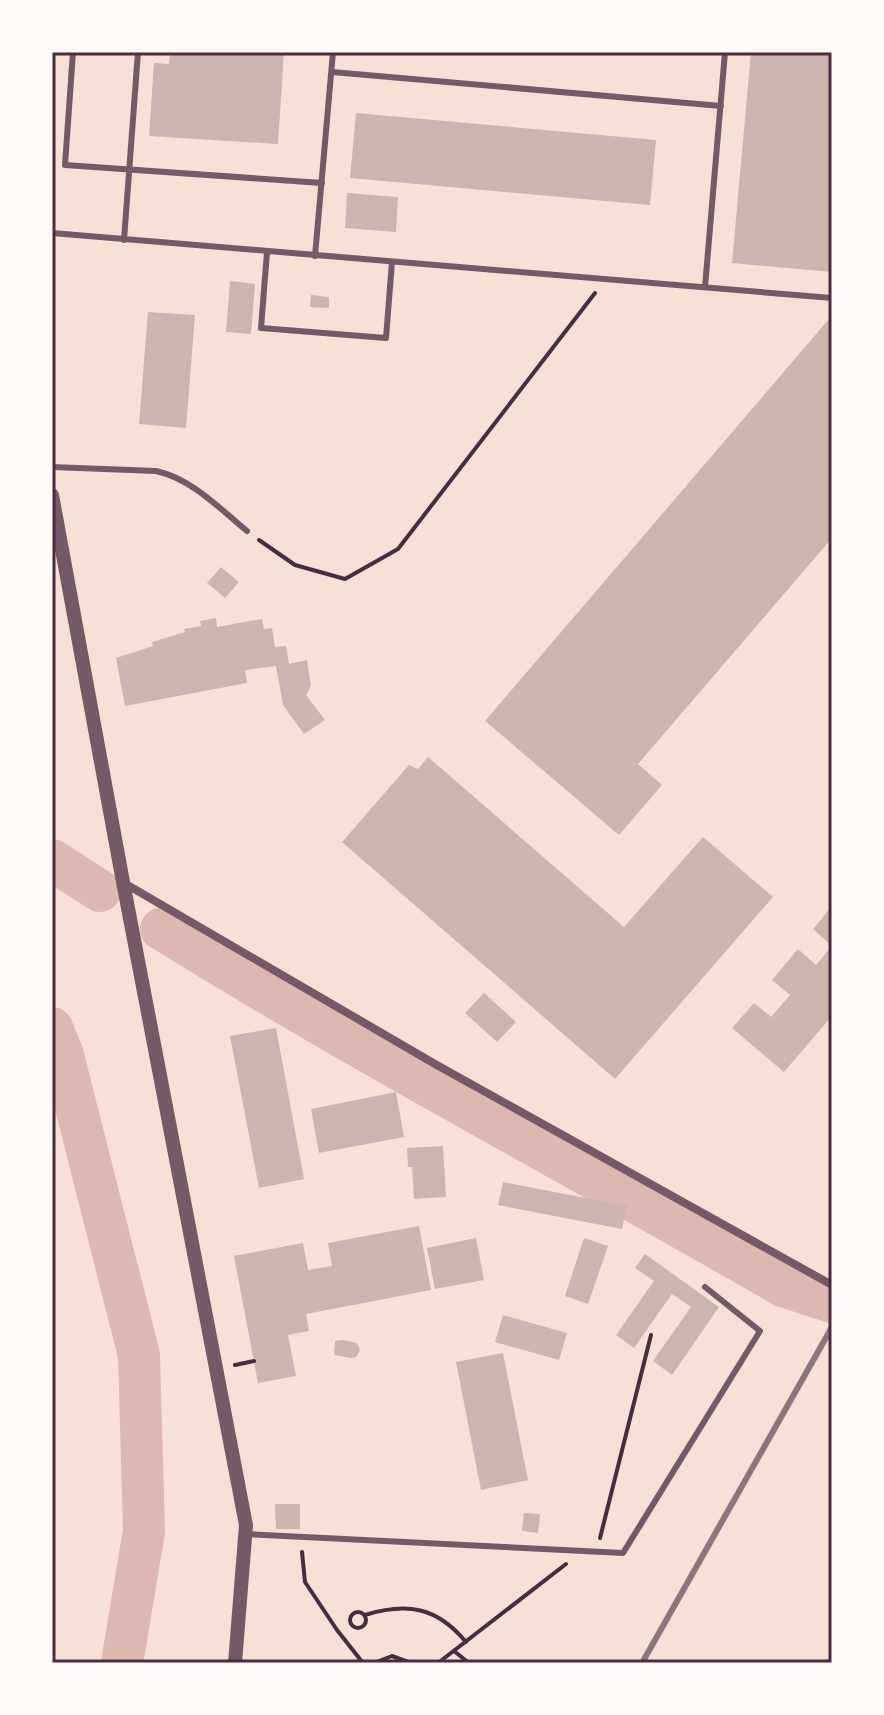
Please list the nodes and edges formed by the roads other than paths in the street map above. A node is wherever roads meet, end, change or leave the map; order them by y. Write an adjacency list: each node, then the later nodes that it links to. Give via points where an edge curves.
1 (73, 52): 7 (lane, via 65,165)
2 (138, 52): 7 (lane)
3 (333, 52): 5 (lane)
4 (725, 52): 6 (lane)
5 (332, 72): 6 (lane); 8 (lane)
6 (721, 106): 14 (lane)
7 (129, 170): 8 (lane); 10 (lane)
8 (322, 183): 12 (lane)
9 (52, 233): 10 (lane)
10 (124, 240): 11 (lane)
11 (267, 252): 12 (lane); 13 (lane, via 261,328 386,338)
12 (315, 256): 13 (lane)
13 (392, 262): 14 (lane)
14 (705, 287): 15 (lane)
15 (832, 298)
16 (52, 467): 18 (lane, via 169,474)
17 (52, 495): 19 (street)
18 (247, 531)
19 (123, 882): 20 (street, via 435,1064); 22 (street)
20 (832, 1285)
21 (705, 1287): 22 (lane, via 760,1331 623,1553)
22 (246, 1534): 23 (street)
23 (235, 1663)

